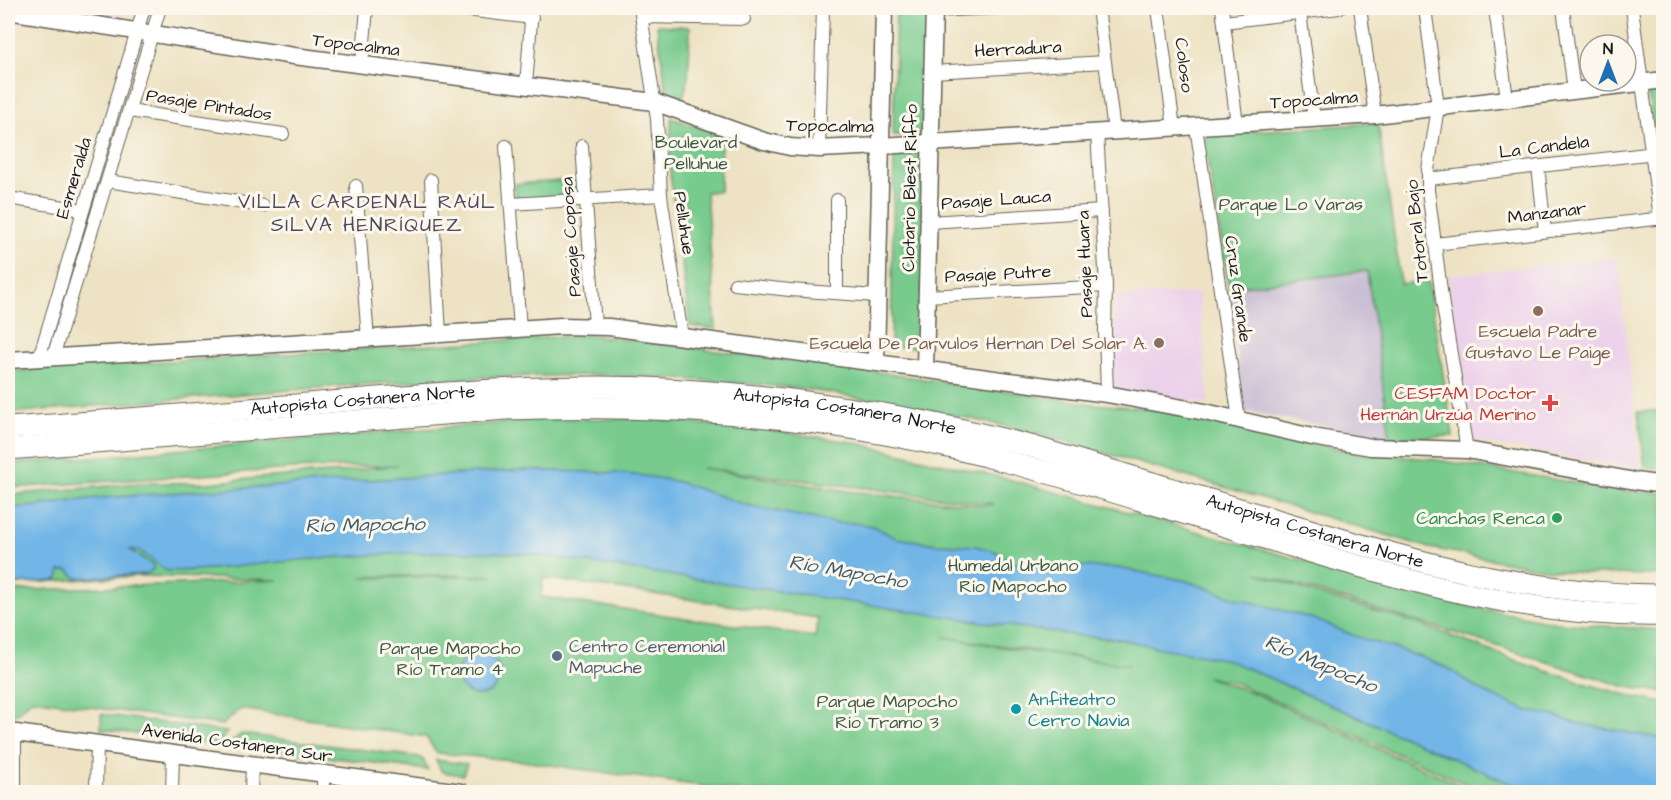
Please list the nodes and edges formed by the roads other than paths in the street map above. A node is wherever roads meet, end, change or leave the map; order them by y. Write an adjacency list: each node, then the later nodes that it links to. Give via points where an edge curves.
1 (144, 8): 24 (street, Esmeralda)
2 (160, 8): 24 (street, Esmeralda)
3 (367, 8): 26 (street)
4 (450, 8): 21 (street)
5 (823, 8): 48 (street)
6 (884, 8): 47 (street, Clotario Blest Riffo)
7 (1000, 8): 17 (street)
8 (1098, 8): 25 (street)
9 (1158, 8): 40 (street, Coloso)
10 (1222, 8): 23 (street)
11 (1338, 8): 20 (street)
12 (1360, 8): 36 (street)
13 (1425, 8): 34 (street, Totoral Bajo)
14 (1495, 8): 32 (street)
15 (1563, 8): 31 (street)
16 (1632, 8): 29 (street)
17 (934, 9): 27 (street, Clotario Blest Riffo)
18 (8, 11): 24 (street, Topocalma)
19 (641, 12): 22 (street); 33 (street, Pelluhue)
20 (1300, 12): 23 (street); 37 (street)
21 (532, 13): 30 (street)
22 (744, 19)
23 (1224, 22): 38 (street)
24 (145, 33): 26 (street, Topocalma); 35 (street, Esmeralda); 61 (street, Esmeralda)
25 (1105, 62): 27 (street, Herradura); 41 (street)
26 (362, 65): 30 (street, Topocalma)
27 (932, 72): 44 (street, Clotario Blest Riffo)
28 (1664, 80): 29 (street, Topocalma)
29 (1641, 82): 31 (street, Topocalma); 49 (street)
30 (526, 86): 33 (street, Topocalma)
31 (1574, 91): 32 (street, Topocalma)
32 (1507, 99): 34 (street, Topocalma)
33 (654, 102): 48 (street, Topocalma, via 777,144); 55 (street, Pelluhue)
34 (1438, 107): 36 (street, Topocalma); 51 (street, Totoral Bajo)
35 (129, 111): 43 (street, Pasaje Pintados); 53 (street, Esmeralda)
36 (1375, 115): 37 (street, Topocalma)
37 (1314, 120): 38 (street, Topocalma)
38 (1237, 124): 39 (street, Topocalma)
39 (1196, 126): 40 (street, Topocalma); 82 (street, Cruz Grande)
40 (1173, 128): 41 (street, Topocalma)
41 (1114, 131): 42 (street, Topocalma)
42 (1097, 132): 44 (street, Topocalma); 62 (street, Pasaje Huara)
43 (283, 134)
44 (931, 142): 47 (street, Topocalma); 64 (street, Clotario Blest Riffo)
45 (506, 146): 59 (street)
46 (582, 146): 57 (street, Pasaje Coposa)
47 (881, 146): 48 (street, Topocalma); 70 (street, Clotario Blest Riffo)
48 (819, 149)
49 (1657, 152): 50 (street, La Candela); 63 (street)
50 (1538, 166): 51 (street, La Candela); 65 (street)
51 (1428, 179): 66 (street, Totoral Bajo)
52 (431, 180): 74 (street)
53 (108, 181): 60 (street); 77 (street, Esmeralda)
54 (356, 186): 76 (street)
55 (661, 195): 57 (street); 75 (street, Pelluhue)
56 (8, 198): 61 (street)
57 (586, 200): 59 (street); 72 (street, Pasaje Coposa)
58 (837, 200): 69 (street)
59 (510, 204): 73 (street)
60 (263, 206)
61 (83, 210): 77 (street, Esmeralda)
62 (1102, 211): 64 (street, Pasaje Lauca); 68 (street, Pasaje Huara)
63 (1662, 218): 65 (street, Manzanar)
64 (929, 222): 71 (street, Clotario Blest Riffo)
65 (1545, 231): 66 (street, Manzanar)
66 (1435, 244): 85 (street, Totoral Bajo)
67 (735, 284): 69 (street)
68 (1106, 286): 71 (street, Pasaje Putre); 81 (street, Pasaje Huara)
69 (837, 293): 70 (street)
70 (877, 296): 79 (street, Clotario Blest Riffo)
71 (927, 296): 80 (street, Clotario Blest Riffo)
72 (595, 326): 73 (street); 75 (street)
73 (520, 328): 74 (street)
74 (440, 334): 76 (street)
75 (682, 337): 79 (street)
76 (368, 339): 77 (street)
77 (46, 358): 78 (street)
78 (8, 360)
79 (876, 362): 80 (street)
80 (925, 369): 81 (street)
81 (1107, 394): 82 (street)
82 (1239, 420): 85 (street, via 1371,447)
83 (8, 428): 87 (highway, Autopista Costanera Norte, via 509,388 648,388 756,396 866,410 992,436 1460,572 1567,590)
84 (8, 449): 88 (highway, Autopista Costanera Norte, via 506,409 631,408 758,417 866,431 981,455 1367,568 1495,600 1585,612)
85 (1467, 450): 86 (street)
86 (1664, 485)
87 (1664, 595)
88 (1664, 615)
89 (11, 733): 90 (street, Avenida Costanera Sur); 95 (street)
90 (97, 744): 91 (street, Avenida Costanera Sur); 96 (street)
91 (173, 754): 92 (street, Avenida Costanera Sur); 97 (street)
92 (252, 765): 93 (street, Avenida Costanera Sur); 98 (street)
93 (323, 774): 94 (street, Avenida Costanera Sur); 99 (street)
94 (405, 789): 100 (street, Avenida Costanera Sur)
95 (15, 792)
96 (96, 792)
97 (172, 792)
98 (251, 792)
99 (323, 792)
100 (461, 792)

